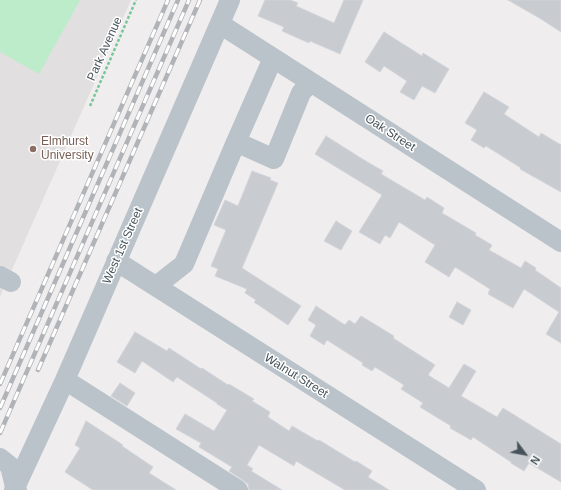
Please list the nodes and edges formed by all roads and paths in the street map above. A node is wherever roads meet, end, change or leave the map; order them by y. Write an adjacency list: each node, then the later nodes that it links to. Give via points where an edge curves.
1 (136, 0): 6 (path, Park Avenue)
2 (230, 0): 3 (street, West 1st Street)
3 (220, 24): 4 (street, Oak Street); 9 (street, West 1st Street)
4 (273, 58): 5 (street, Oak Street); 7 (street)
5 (310, 82): 7 (street, via 300,93 274,159); 8 (street, Oak Street)
6 (90, 106)
7 (236, 142): 10 (street, via 184,264)
8 (561, 242)
9 (116, 261): 10 (street, Walnut Street); 11 (street, West 1st Street)
10 (156, 286): 15 (street, Walnut Street)
11 (65, 380): 13 (street, West 1st Street); 14 (street)
12 (0, 458): 13 (street, via 10,466)
13 (12, 486)
14 (238, 490)
15 (476, 490)

